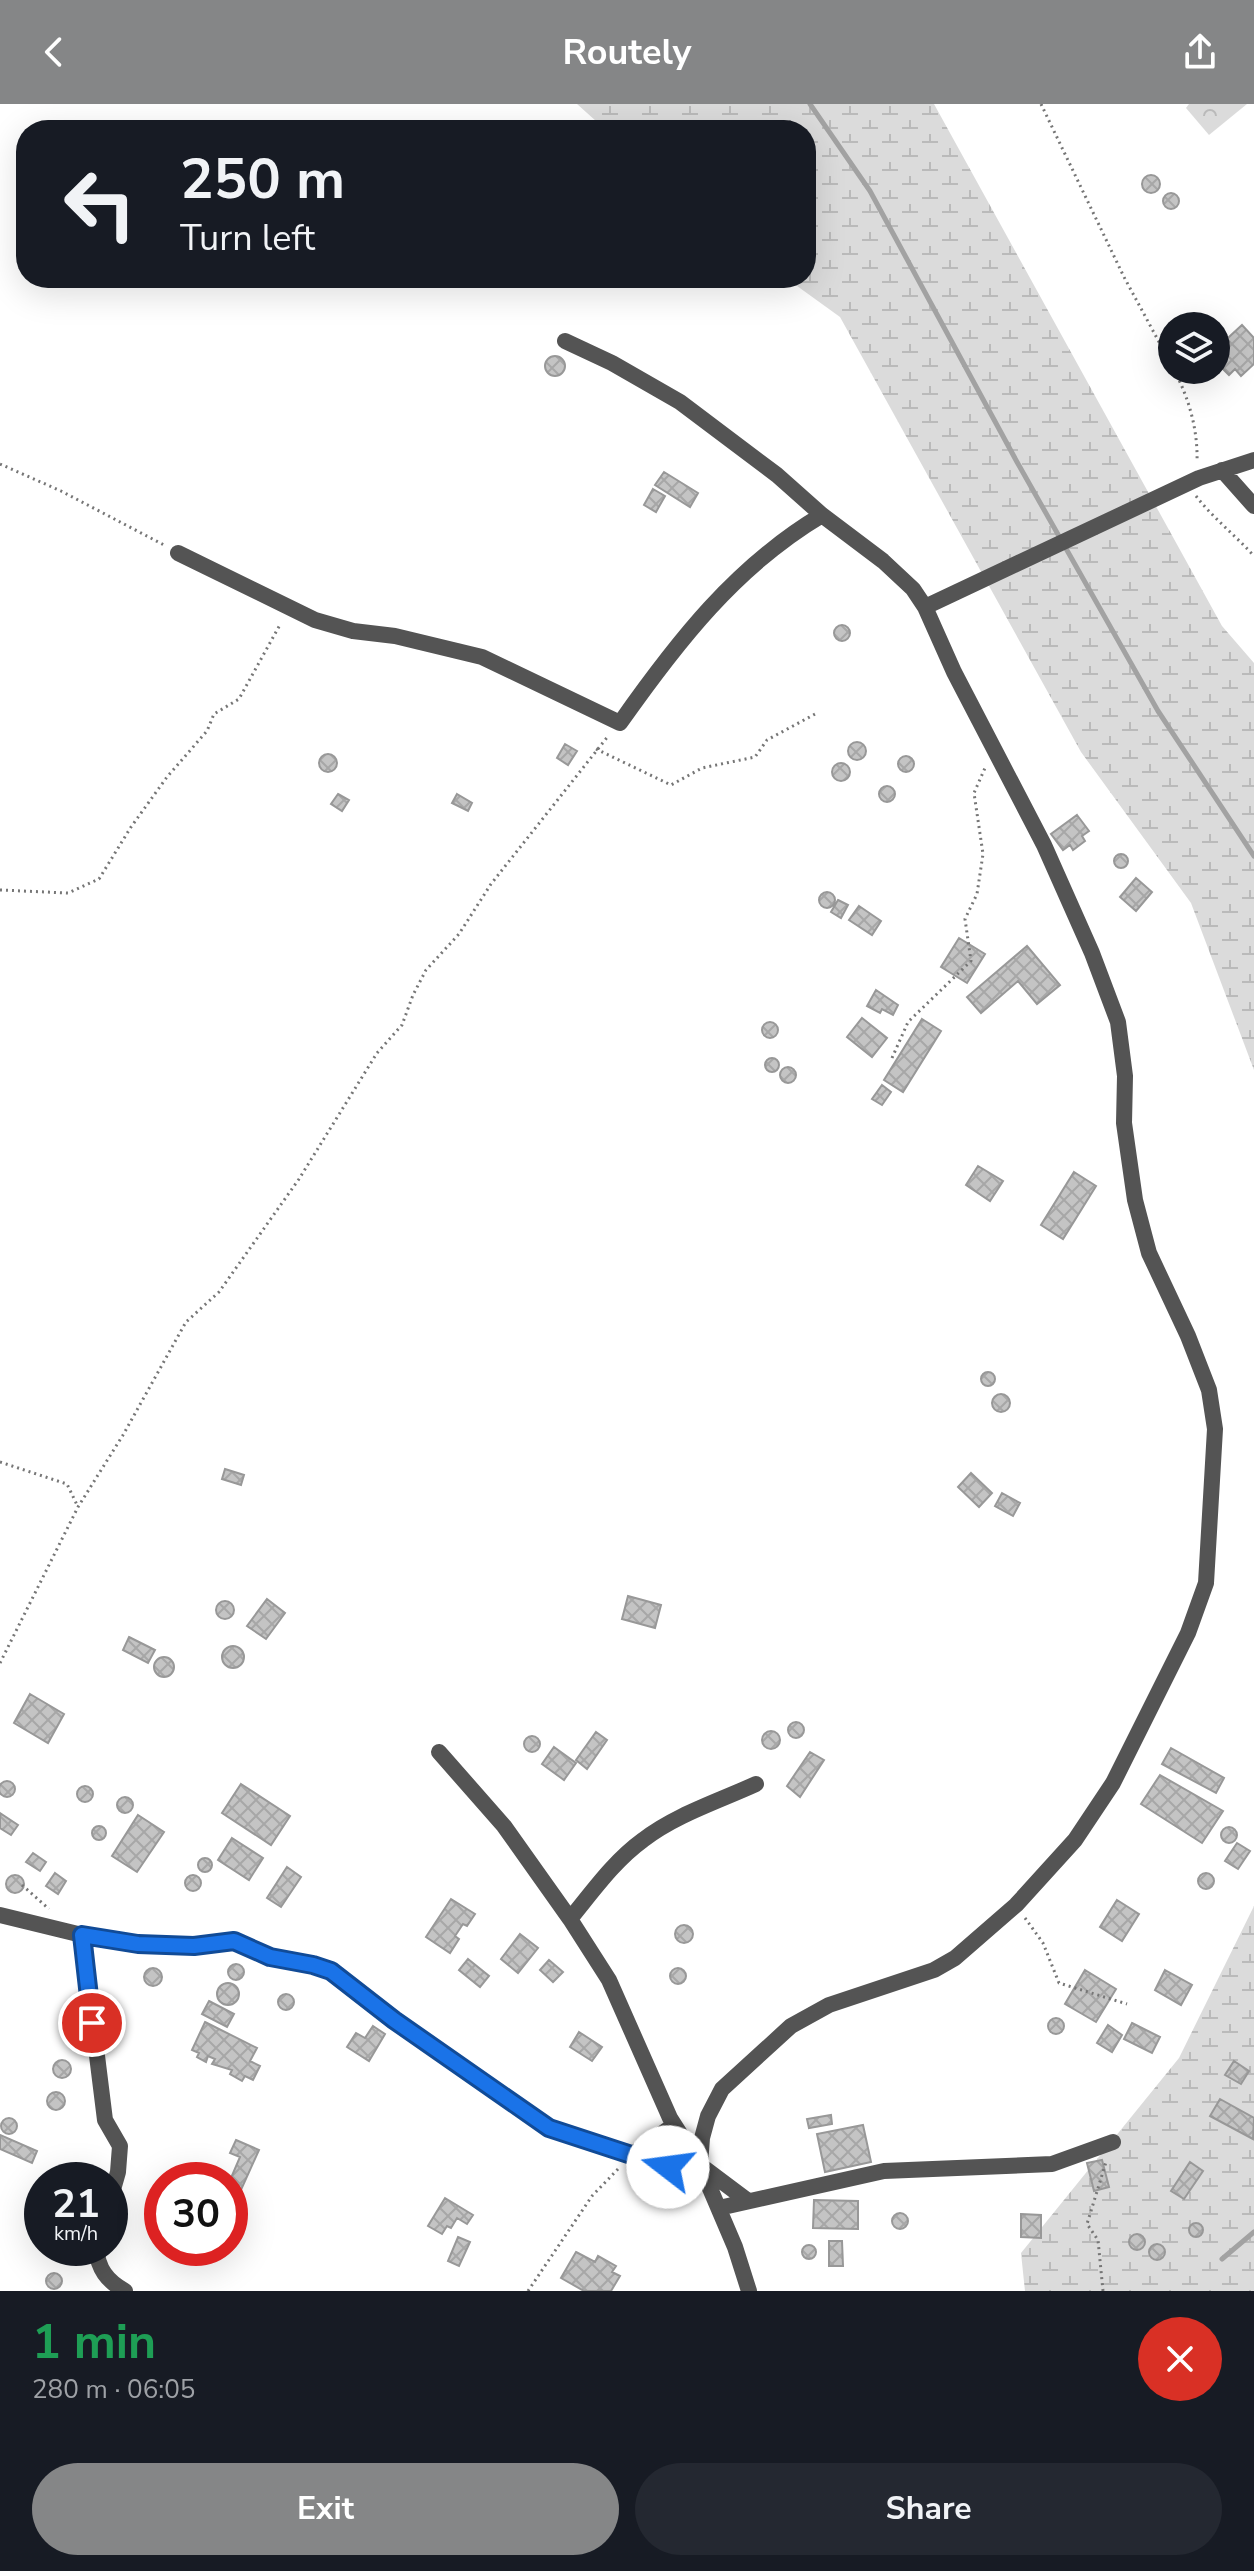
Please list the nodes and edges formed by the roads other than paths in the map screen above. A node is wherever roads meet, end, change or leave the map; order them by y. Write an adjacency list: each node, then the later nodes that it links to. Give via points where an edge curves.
1 (565, 341): 5 (street, via 680,402)
2 (1254, 460): 3 (street)
3 (1222, 470): 4 (street); 7 (street)
4 (1254, 506)
5 (822, 515): 6 (street, via 762,555 733,583 676,646 620,723 482,657 315,620); 7 (street, via 883,561)
6 (178, 553)
7 (925, 607): 17 (street, via 1044,845 1118,1022 1135,1200 1149,1253 1209,1390 1215,1429 1206,1583 1188,1633 1113,1783 1075,1840 1016,1905 955,1958 829,2005 791,2026 722,2089 702,2138)
8 (439, 1752): 11 (street, via 504,1826)
9 (756, 1784): 11 (street, via 644,1839)
10 (0, 1915): 12 (street)
11 (570, 1919): 13 (street, via 609,1980)
12 (82, 1935): 15 (street, via 138,1944 234,1941 270,1957 331,1971 549,2128); 16 (street, via 105,2120 120,2146)
13 (674, 2125): 15 (street); 17 (street)
14 (1113, 2142): 18 (street, via 1052,2164 884,2171)
15 (630, 2156): 17 (street)
16 (119, 2162)
17 (701, 2170): 18 (street); 19 (street)
18 (748, 2201): 19 (street)
19 (719, 2208): 22 (street)
20 (100, 2266): 21 (street)
21 (125, 2291)
22 (749, 2291)

